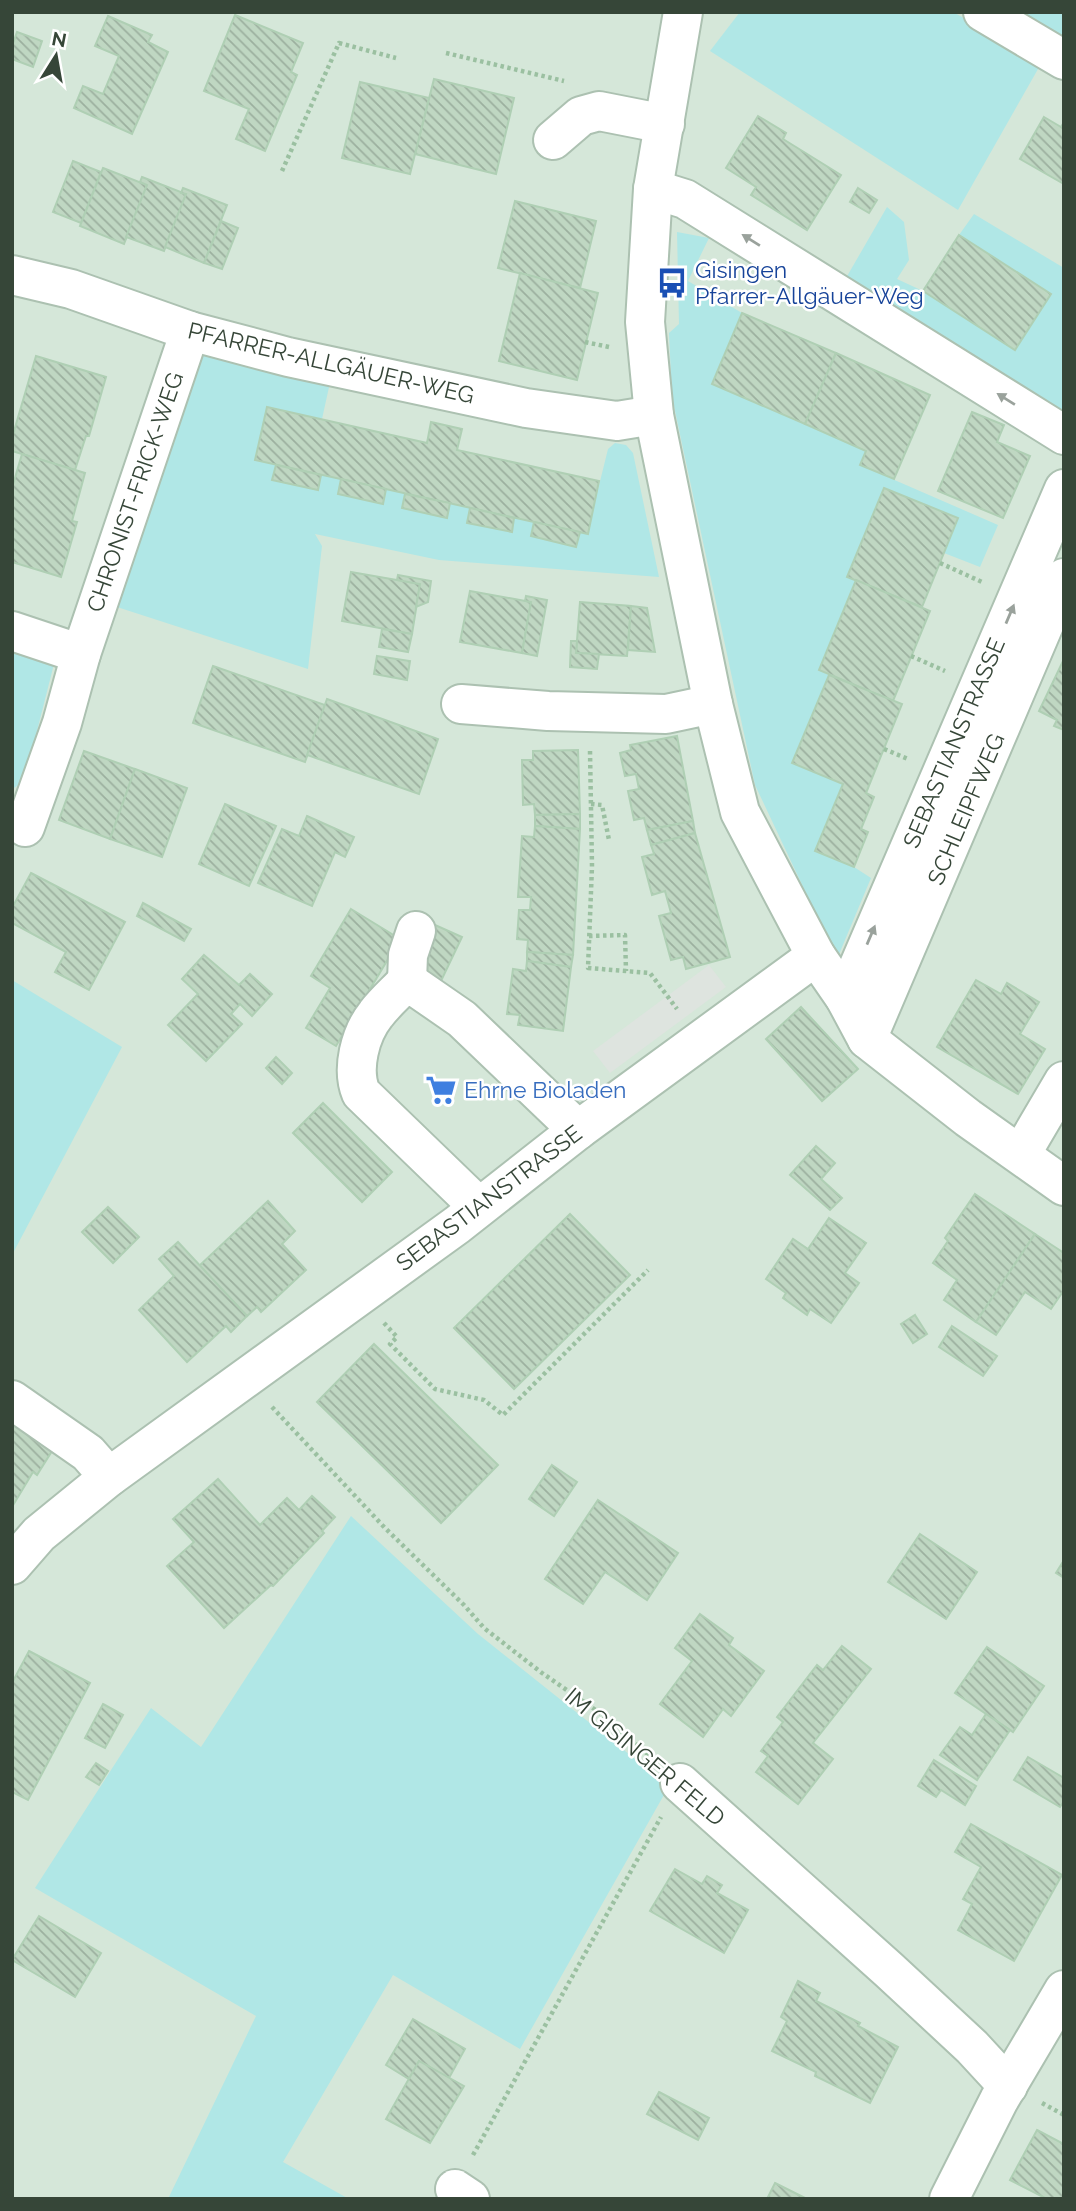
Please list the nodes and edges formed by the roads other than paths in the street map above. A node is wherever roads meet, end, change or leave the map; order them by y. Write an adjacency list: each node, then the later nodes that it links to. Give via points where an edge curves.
1 (683, 12): 4 (street)
2 (983, 12): 3 (street)
3 (1064, 60)
4 (665, 124): 5 (street, via 599,111 581,116); 6 (street)
5 (553, 140)
6 (653, 189): 9 (street, via 645,322); 10 (street, one-way to 6, via 685,198)
7 (12, 275): 8 (street, PFARRER-ALLGÄUER-WEG, via 71,289)
8 (190, 331): 9 (street, PFARRER-ALLGÄUER-WEG, via 526,408 617,421); 14 (street, CHRONIST-FRICK-WEG)
9 (654, 415): 16 (street)
10 (1064, 435)
11 (1064, 488): 21 (street, SEBASTIANSTRASSE, one-way to 11)
12 (1064, 578): 22 (street, SCHLEIPFWEG)
13 (12, 631): 14 (street)
14 (81, 654): 17 (street, CHRONIST-FRICK-WEG, via 62,723)
15 (461, 704): 16 (street, via 666,714)
16 (713, 704): 19 (street, via 740,811)
17 (24, 827)
18 (416, 931): 20 (street, via 408,955)
19 (816, 956): 21 (street); 24 (street, SEBASTIANSTRASSE)
20 (407, 981): 24 (street, via 462,1019); 27 (street, via 375,1014 358,1056 355,1080 361,1093)
21 (845, 998): 22 (street)
22 (867, 1039): 25 (street)
23 (1064, 1080): 25 (street)
24 (578, 1130): 27 (street, SEBASTIANSTRASSE)
25 (1021, 1154): 26 (street)
26 (1064, 1186)
27 (479, 1208): 29 (street, SEBASTIANSTRASSE)
28 (12, 1400): 29 (street, via 88,1453)
29 (108, 1477): 30 (street, SEBASTIANSTRASSE, via 39,1534)
30 (12, 1566)
31 (680, 1783): 33 (street, IM GISINGER FELD, via 908,1987)
32 (1064, 1990): 33 (street)
33 (1008, 2086): 34 (street)
34 (949, 2199)

